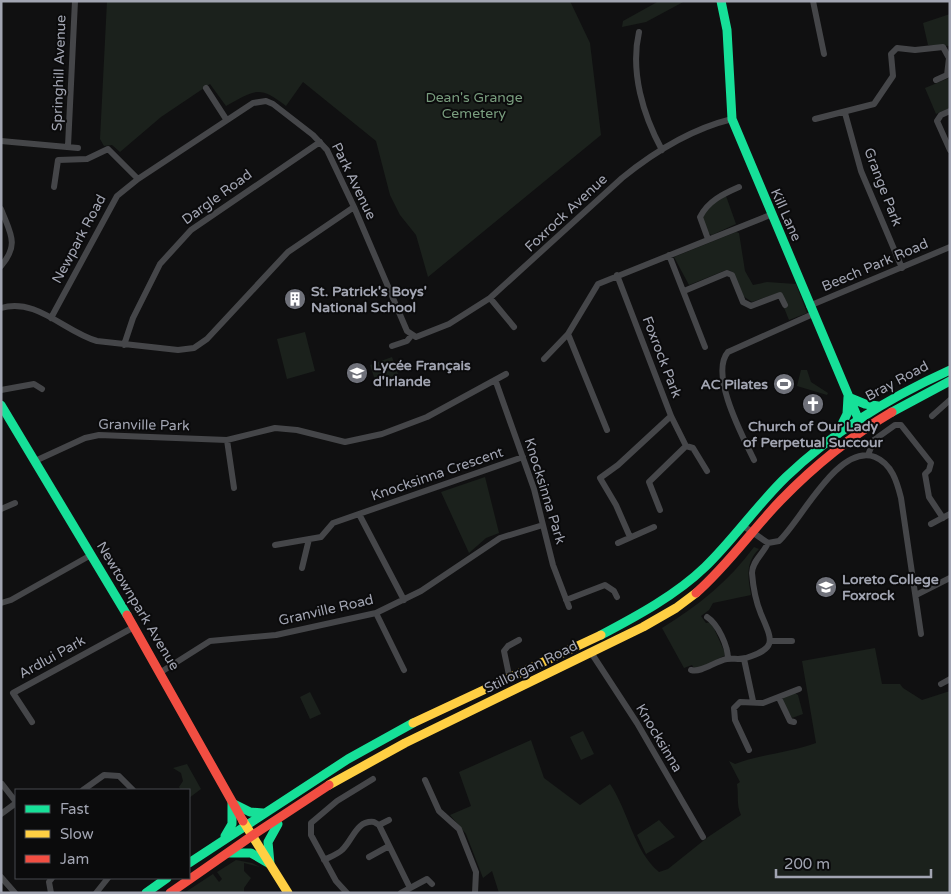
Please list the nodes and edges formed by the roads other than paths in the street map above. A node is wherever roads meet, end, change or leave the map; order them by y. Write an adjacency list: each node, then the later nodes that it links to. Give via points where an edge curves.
1 (75, 1): 16 (street, Springhill Avenue)
2 (721, 1): 12 (main road, Kill Lane, via 727,26)
3 (813, 1): 5 (street)
4 (638, 32): 18 (street, via 637,64 642,106)
5 (824, 54)
6 (936, 80): 10 (street, via 947,75 949,58 943,47 897,48 891,54 894,76 874,104)
7 (206, 88): 11 (street)
8 (260, 101): 11 (street, Newpark Road); 15 (street, Park Avenue, via 273,104)
9 (950, 111): 19 (street, via 937,121)
10 (845, 113): 13 (street); 30 (street, Grange Park, via 861,171)
11 (226, 119): 20 (street, Newpark Road)
12 (732, 119): 18 (street, Foxrock Avenue, via 690,134); 25 (main road, Kill Lane)
13 (815, 119)
14 (1, 141): 16 (street, Springhill Avenue)
15 (320, 142): 23 (street, Park Avenue); 41 (street, Dargle Road, via 190,230 160,264 133,318)
16 (68, 146): 17 (street, Springhill Avenue)
17 (78, 148)
18 (662, 150): 33 (street, Foxrock Avenue, via 622,178)
19 (950, 150)
20 (138, 179): 21 (street, via 108,149 87,159 58,160); 37 (street, Newpark Road, via 117,196)
21 (54, 187)
22 (739, 187): 26 (street, via 719,196 703,211 700,217)
23 (354, 207): 40 (street, Park Avenue); 41 (street, via 288,252 207,339 194,348 178,350)
24 (2, 213): 29 (street, via 14,244 9,258)
25 (770, 215): 26 (street); 36 (main road, Kill Lane)
26 (708, 240): 28 (street)
27 (950, 247): 30 (street, Beech Park Road)
28 (669, 254): 31 (street); 32 (street)
29 (1, 266)
30 (902, 268): 36 (street, Beech Park Road)
31 (617, 275): 39 (street, via 598,284); 55 (street, Foxrock Park)
32 (684, 291): 34 (street, via 727,273 732,275 743,302 751,306 780,296); 43 (street)
33 (490, 298): 38 (street); 40 (street, Foxrock Avenue, via 433,331 418,337)
34 (785, 305)
35 (1, 308): 37 (street, via 25,306)
36 (811, 310): 51 (main road, Kill Lane); 65 (street, Beech Park Road, via 724,356 729,402)
37 (51, 318): 41 (street, via 84,337)
38 (514, 327)
39 (568, 334): 44 (street); 59 (street)
40 (411, 336): 42 (street, Foxrock Avenue, via 407,341)
41 (124, 345)
42 (392, 346)
43 (705, 347)
44 (544, 359)
45 (950, 370): 54 (main road, Bray Road, via 924,380)
46 (506, 374): 48 (street, Granville Park)
47 (950, 381): 58 (main road, Bray Road)
48 (496, 382): 61 (street, Granville Park, via 427,417 382,434 345,442 275,428); 64 (street, Knocksinna Park)
49 (42, 389): 50 (street, via 34,384)
50 (1, 390)
51 (848, 397): 54 (main road); 57 (main road, Kill Lane); 60 (main road, via 846,414)
52 (950, 400): 56 (street)
53 (1, 405): 66 (main road, Newtownpark Avenue)
54 (878, 406): 57 (main road, Bray Road)
55 (671, 416): 62 (street, Foxrock Park); 80 (street, via 618,466 600,478)
56 (932, 416)
57 (858, 418): 58 (main road, Kill Lane); 60 (main road, Stillorgan Road)
58 (867, 428): 79 (main road, Stillorgan Road, via 824,458)
59 (607, 430)
60 (838, 432): 77 (main road, Stillorgan Road, via 794,469)
61 (227, 440): 66 (street, Granville Park, via 99,435 85,438); 68 (street)
62 (686, 446): 67 (street, Foxrock Park, via 693,448); 71 (street, via 649,482)
63 (868, 455): 74 (street, via 874,440 895,425 901,425 930,463 925,474 928,493); 83 (street, via 854,458 843,466 820,488 782,538 773,544); 88 (street, via 887,464 898,486)
64 (523, 457): 72 (street, Knocksinna Crescent); 76 (street, Knocksinna Park)
65 (754, 460)
66 (36, 461): 85 (main road, Newtownpark Avenue)
67 (707, 471)
68 (234, 488)
69 (15, 503): 70 (street)
70 (1, 509)
71 (660, 510)
72 (359, 514): 81 (street, Knocksinna Crescent, via 333,523 321,537); 90 (street, Knocksinna Crescent)
73 (950, 514): 74 (street)
74 (943, 518): 75 (street)
75 (931, 524)
76 (543, 525): 89 (street, Knocksinna Park, via 567,604 605,585); 90 (street, Granville Road, via 500,538)
77 (742, 525): 79 (street); 106 (main road, Stillorgan Road, via 701,572 683,586 628,619)
78 (654, 526): 80 (street)
79 (752, 533): 83 (street); 99 (main road, Stillorgan Road, via 711,580 682,604)
80 (630, 537): 82 (street)
81 (309, 540): 84 (street); 86 (street)
82 (618, 542)
83 (768, 543): 97 (street, via 753,568 756,595)
84 (275, 545)
85 (91, 555): 91 (street); 94 (main road, Newtownpark Avenue)
86 (302, 568)
87 (950, 578): 88 (street)
88 (916, 595): 95 (street)
89 (617, 597)
90 (404, 600): 92 (street, Granville Road)
91 (1, 603)
92 (376, 613): 102 (street); 104 (street, Granville Road, via 276,635 210,641)
93 (708, 617): 100 (street, via 723,640)
94 (134, 627): 104 (main road, Newtownpark Avenue); 111 (street, Ardlui Park, via 13,693)
95 (921, 634)
96 (518, 640): 106 (street, via 504,651)
97 (770, 641): 98 (street); 101 (street, via 766,650)
98 (792, 641)
99 (592, 654): 124 (main road, Stillorgan Road, via 372,760); 129 (street, Knocksinna)
100 (728, 659): 101 (street); 103 (street, via 697,671)
101 (744, 659): 110 (street)
102 (404, 670)
103 (691, 670)
104 (161, 672): 120 (main road, Newtownpark Avenue)
105 (950, 679): 107 (street)
106 (510, 680): 122 (main road, Stillorgan Road, via 407,726 356,754)
107 (941, 684)
108 (799, 689): 109 (street)
109 (778, 698): 110 (street, via 763,703); 112 (street, via 790,721)
110 (753, 702): 113 (street, via 740,702 733,711)
111 (32, 722)
112 (794, 722)
113 (749, 750)
114 (373, 779): 134 (street, via 337,801 311,823 311,835)
115 (425, 780): 153 (street, via 439,811 459,830 476,872)
116 (2, 784): 119 (street)
117 (84, 789): 118 (street, via 104,775 119,776)
118 (132, 789)
119 (15, 802)
120 (232, 803): 122 (main road, via 250,812); 126 (main road, Newtownpark Avenue); 130 (main road, via 232,824)
121 (15, 804): 123 (street)
122 (264, 813): 126 (main road, Stillorgan Road)
123 (1, 814)
124 (286, 815): 128 (main road, Stillorgan Road); 136 (main road, via 270,833 267,843)
125 (389, 820): 127 (street)
126 (245, 825): 128 (main road, Newtownpark Avenue); 130 (main road, Stillorgan Road)
127 (379, 825): 131 (street); 134 (street, via 363,824 342,850)
128 (252, 836): 132 (main road, Stillorgan Road); 136 (main road, Newtownpark Avenue)
129 (703, 837)
130 (220, 841): 135 (main road, Stillorgan Road)
131 (389, 846): 133 (street); 144 (street)
132 (227, 853): 136 (main road, via 251,853); 141 (main road, Stillorgan Road)
133 (369, 857)
134 (324, 860): 151 (street)
135 (190, 862)
136 (270, 864): 150 (main road, Newtownpark Avenue)
137 (1, 877): 145 (street)
138 (51, 879): 146 (street)
139 (107, 879): 147 (street)
140 (165, 879): 148 (main road)
141 (190, 879)
142 (190, 879): 149 (main road, Stillorgan Road)
143 (432, 884): 144 (street, via 427,879)
144 (410, 888): 152 (street)
145 (15, 893)
146 (51, 893)
147 (96, 893)
148 (146, 893)
149 (170, 893)
150 (288, 893)
151 (347, 893)
152 (402, 893)
153 (475, 893)

